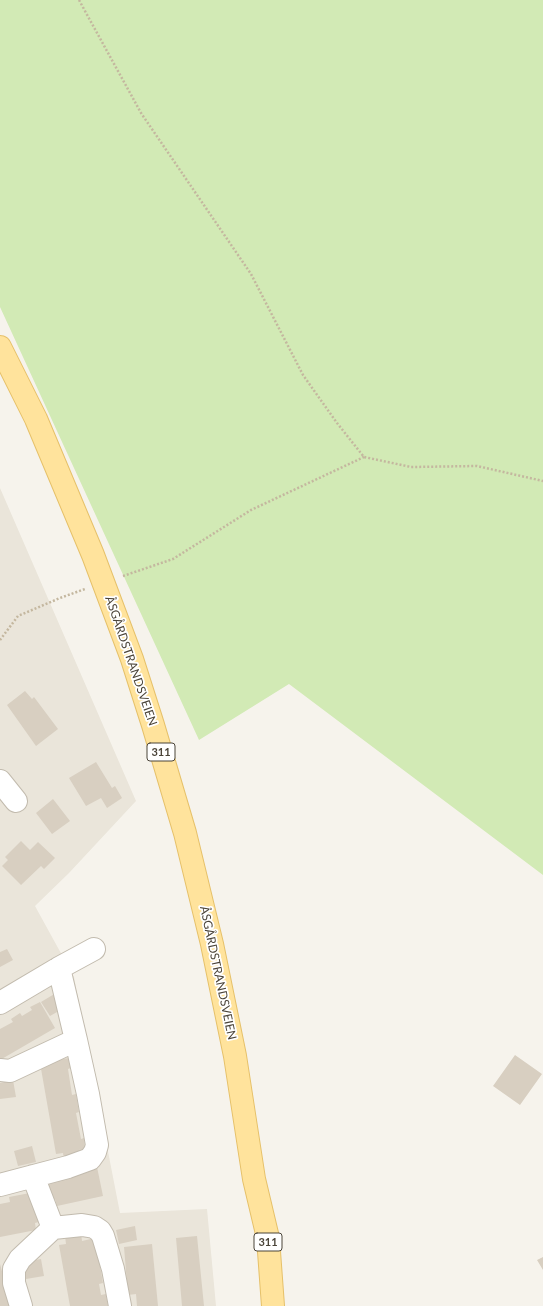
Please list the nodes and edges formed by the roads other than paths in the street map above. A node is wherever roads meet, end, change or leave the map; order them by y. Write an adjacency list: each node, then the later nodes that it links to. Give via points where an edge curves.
1 (0, 346): 10 (main road, ÅSGÅRDSTRANDSVEIEN / 311, via 36,419 93,555 151,718 187,840 212,944 235,1056)
2 (0, 781): 3 (street)
3 (16, 801)
4 (94, 949): 5 (street)
5 (60, 968): 6 (street); 7 (street)
6 (0, 1002)
7 (76, 1040): 8 (street, via 10,1071); 9 (street, via 97,1146 90,1159)
8 (0, 1070)
9 (33, 1176): 11 (street); 12 (street)
10 (254, 1180): 15 (main road, ÅSGÅRDSTRANDSVEIEN / 311); 16 (main road, ÅSGÅRDSTRANDSVEIEN / 311, via 268,1238)
11 (0, 1185)
12 (52, 1228): 13 (street, via 20,1259 14,1269 14,1283); 14 (street, via 82,1224 100,1231 113,1269)
13 (20, 1306)
14 (120, 1306)
15 (259, 1306)
16 (273, 1306)

